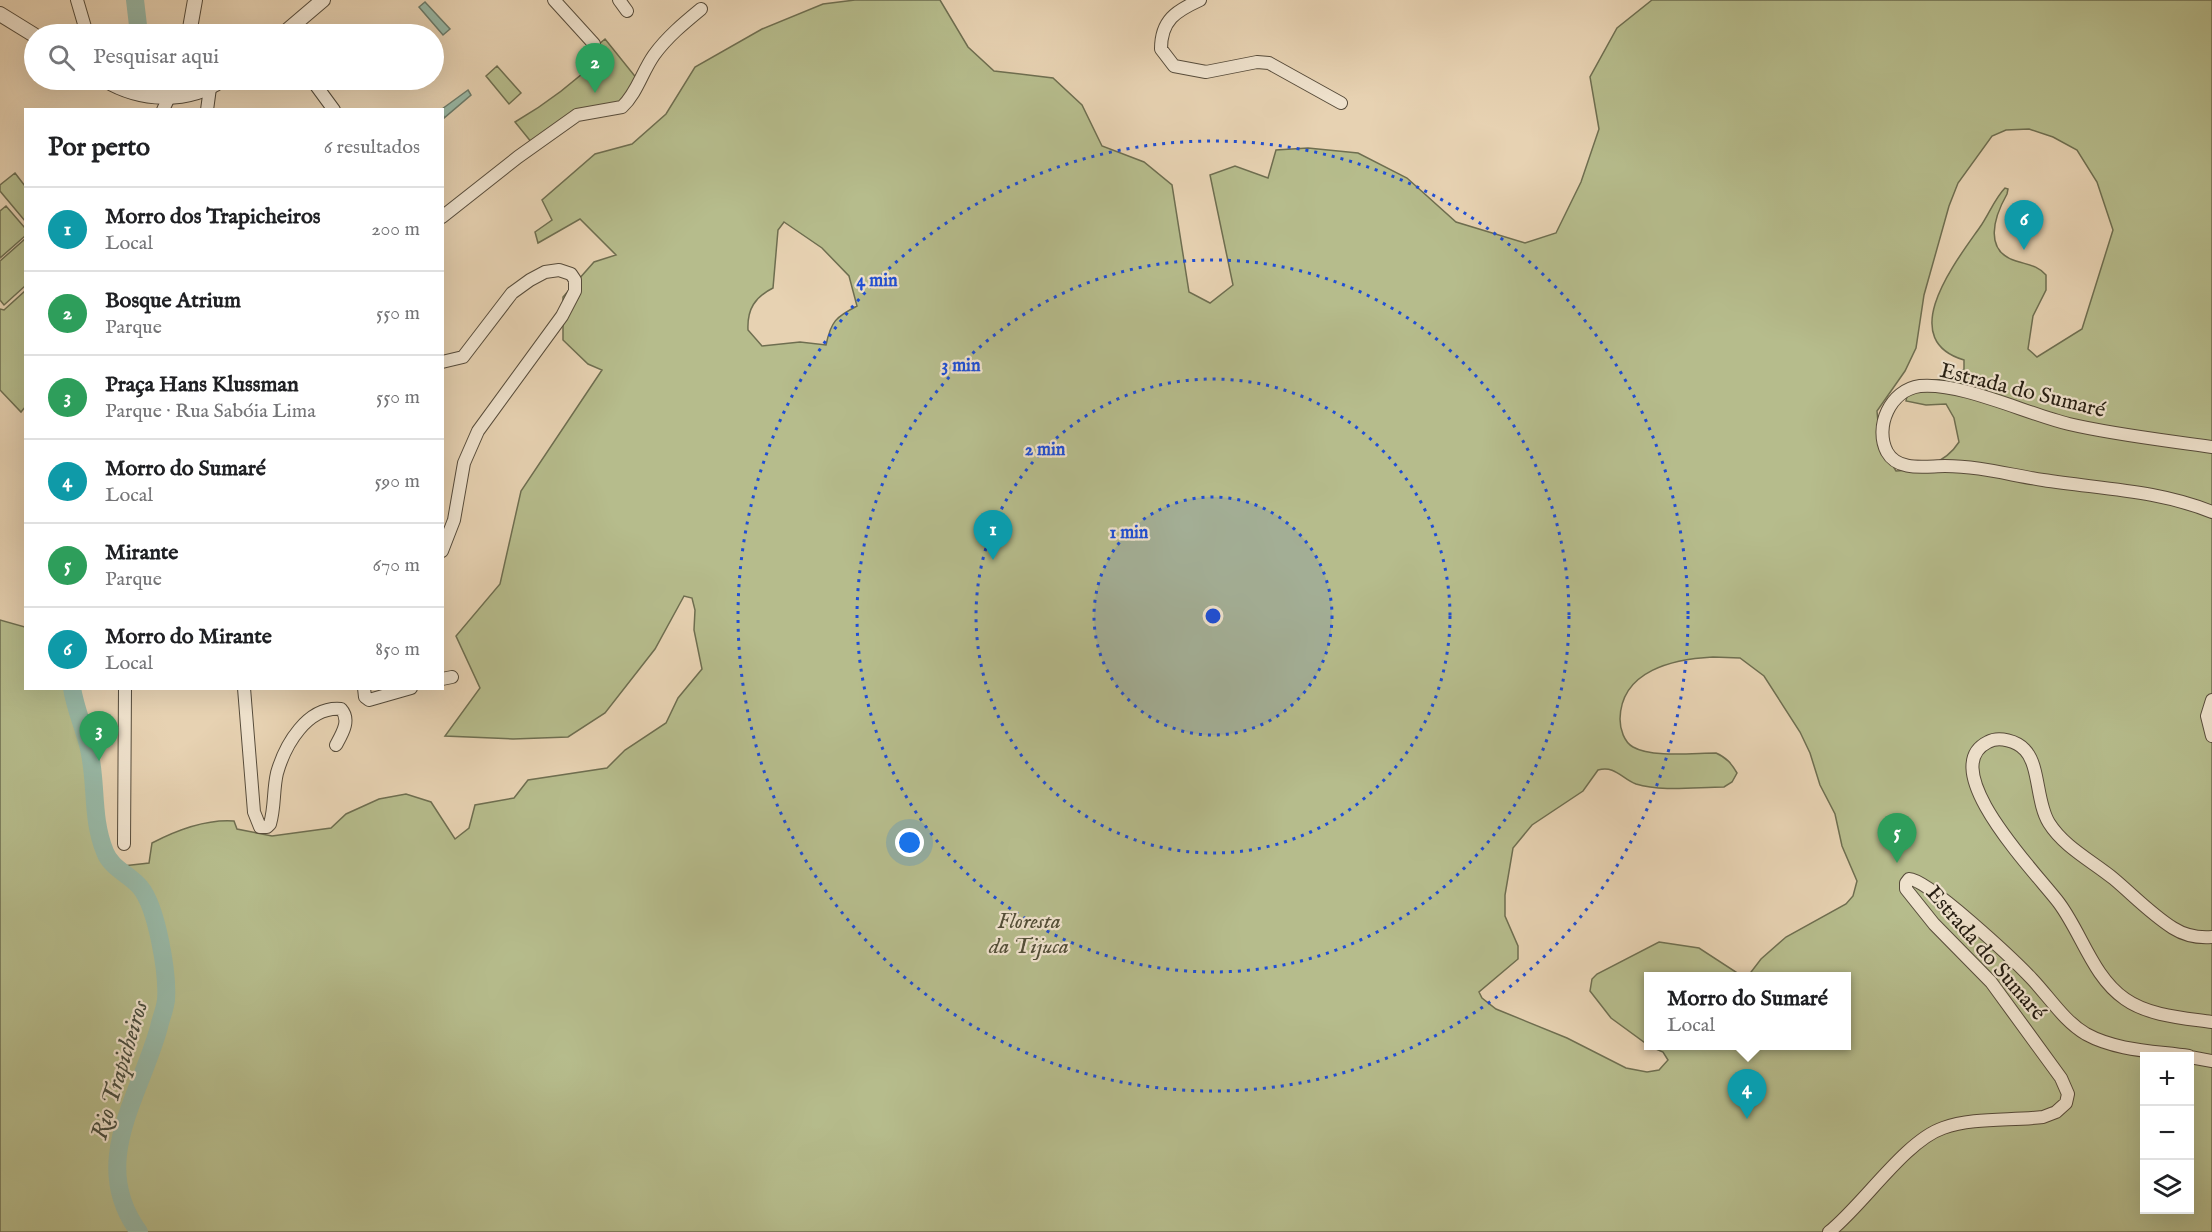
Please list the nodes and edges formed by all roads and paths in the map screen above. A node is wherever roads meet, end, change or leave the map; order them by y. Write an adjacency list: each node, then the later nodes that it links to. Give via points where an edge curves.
1 (77, 0): 11 (street)
2 (195, 0): 10 (street)
3 (323, 0): 14 (street)
4 (554, 0): 16 (street)
5 (619, 0): 8 (street)
6 (1200, 0): 24 (street, via 1175,12 1165,24 1161,49 1174,66 1206,72 1269,63)
7 (701, 9): 27 (street, via 677,28 654,55 622,108 577,115)
8 (627, 11)
9 (0, 14): 15 (street)
10 (191, 19): 12 (street); 13 (street)
11 (84, 24)
12 (190, 24)
13 (192, 24)
14 (295, 24)
15 (24, 29)
16 (594, 44)
17 (127, 90): 22 (street)
18 (150, 90): 22 (street)
19 (198, 90): 23 (street)
20 (214, 90): 25 (street)
21 (319, 90): 26 (street)
22 (134, 93): 23 (street)
23 (166, 103)
24 (1341, 103)
25 (208, 108)
26 (333, 108)
27 (444, 215)
28 (444, 362): 31 (street, via 462,357 512,293 530,279 559,270 575,280 575,291 562,316 478,431 464,463 454,520)
29 (2212, 447): 30 (street, Estrada do Sumaré, via 2107,432 1974,394 1931,386 1917,386 1905,392 1884,416 1881,428 1891,459 1903,465 1968,466 2040,480 2145,492)
30 (2212, 512)
31 (444, 546)
32 (125, 690): 39 (street)
33 (244, 690): 38 (street, via 254,812 260,827 270,824 277,775 298,729 322,711 341,709 345,723)
34 (364, 690): 35 (street, via 369,700)
35 (404, 690)
36 (2212, 700): 37 (street, via 2207,716)
37 (2212, 736)
38 (336, 746)
39 (124, 844)
40 (2212, 937): 41 (street, via 2201,938 2174,929 2061,838 2041,808 2031,758 2025,749 2002,739 1988,742 1974,755 1971,766 1988,811 2007,842 2059,903 2106,982 2126,1000 2146,1010)
41 (2212, 1022)
42 (2160, 1052): 45 (street, Estrada do Sumaré, via 2107,1043 2086,1034 2067,1020 2032,979 1969,921 1925,884 1909,879 1906,889 2008,1004 2061,1077 2068,1094 2066,1103 2043,1117 1960,1124 1930,1133)
43 (2194, 1058): 44 (street, Estrada do Sumaré)
44 (2212, 1061)
45 (1829, 1232)

